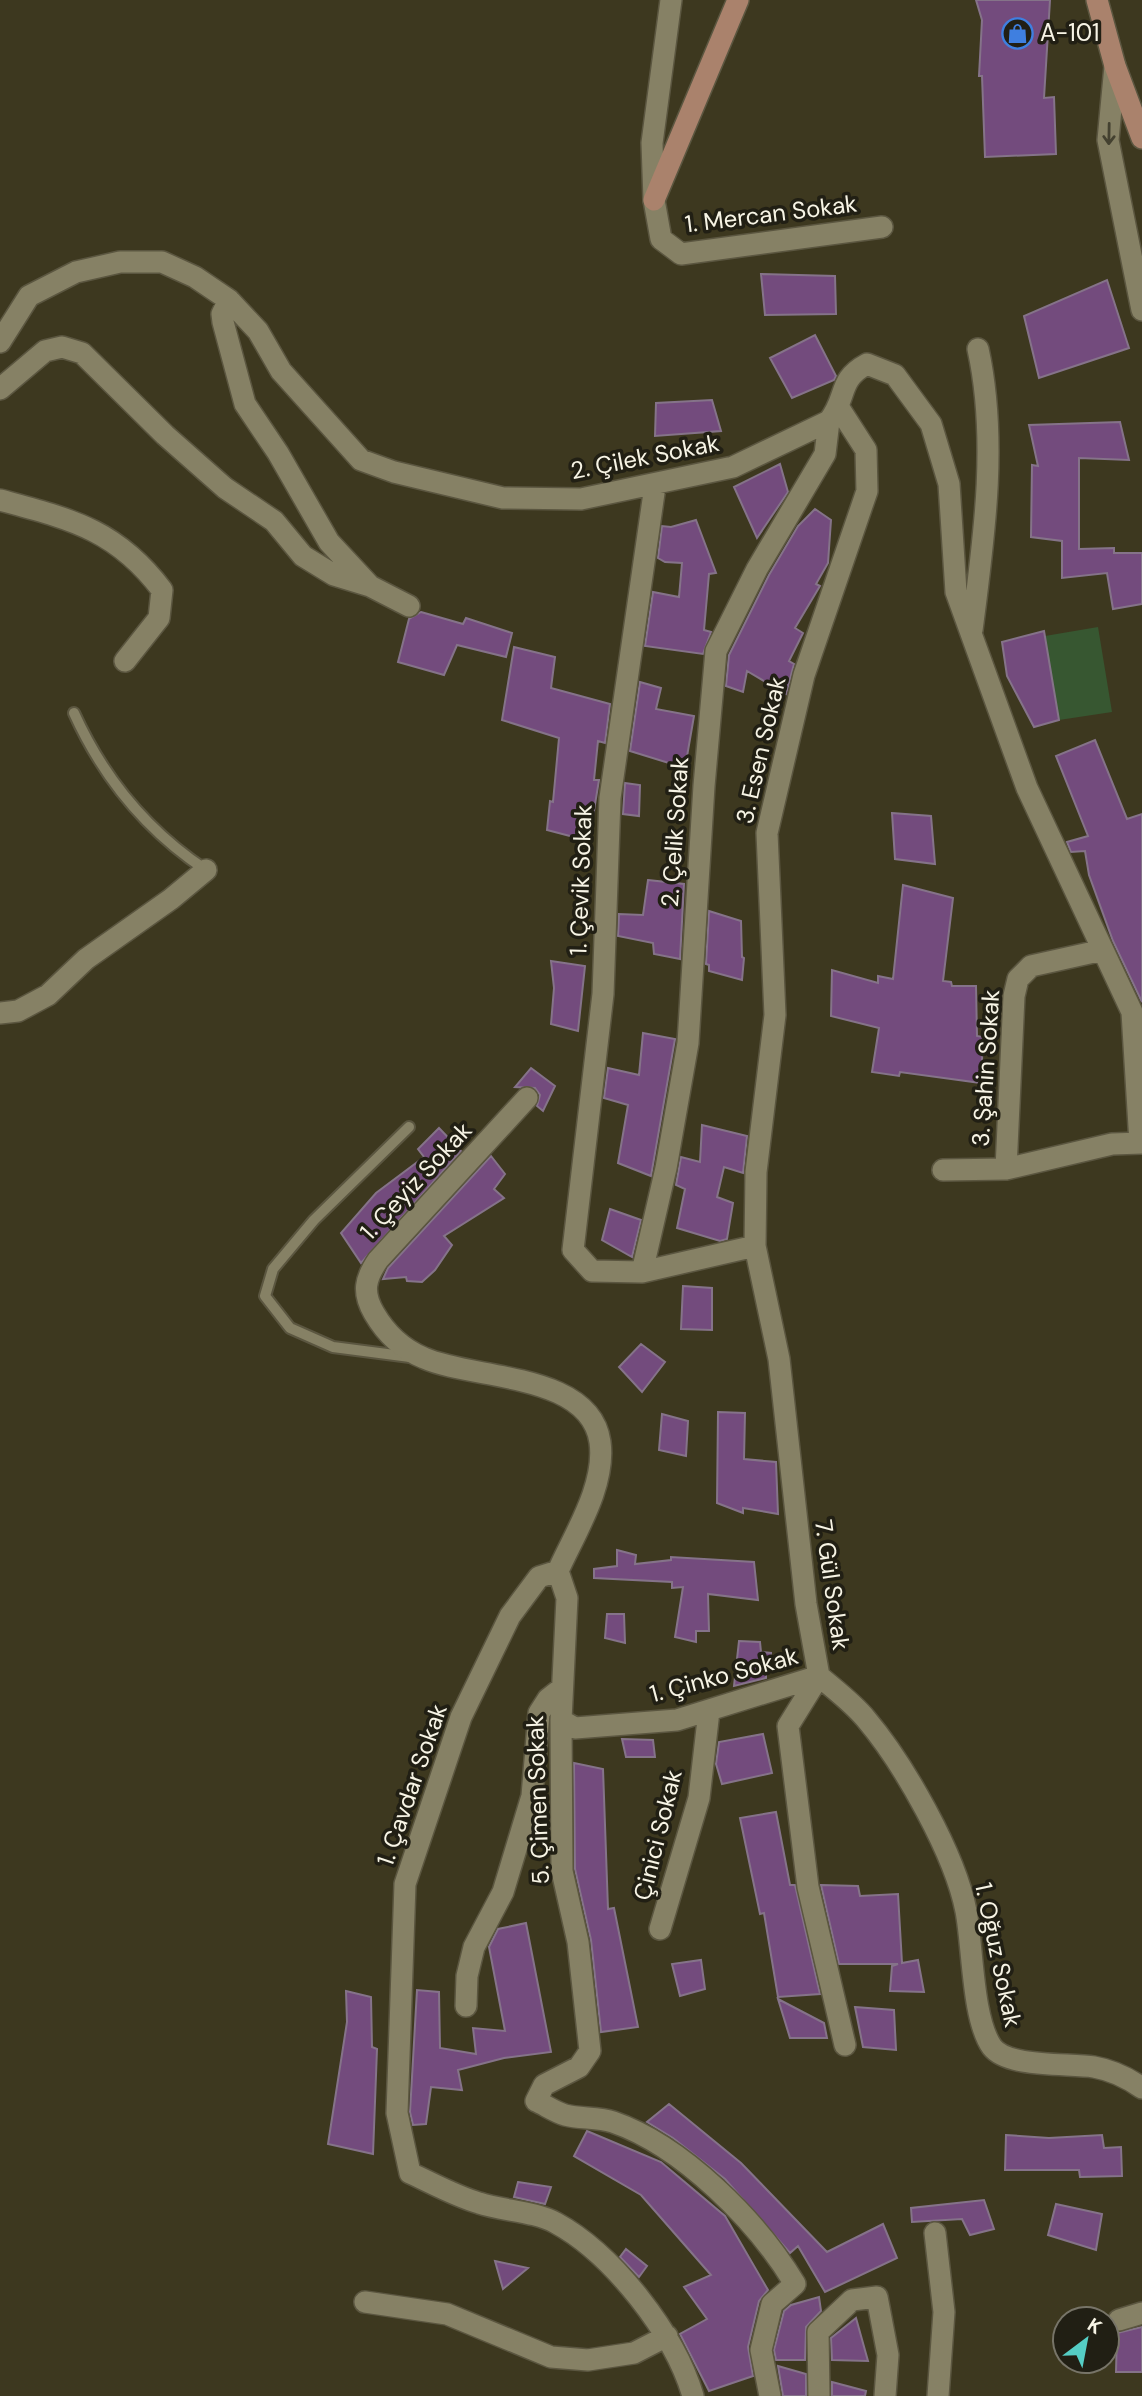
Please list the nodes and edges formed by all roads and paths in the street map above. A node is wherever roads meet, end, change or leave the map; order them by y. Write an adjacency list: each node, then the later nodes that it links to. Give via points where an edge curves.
1 (671, 0): 6 (street, 1. Mercan Sokak, via 652,143)
2 (738, 0): 6 (street)
3 (1097, 0): 4 (street)
4 (1115, 66): 5 (street); 9 (street, one-way to 9, via 1108,140)
5 (1142, 138)
6 (654, 200): 7 (street, 1. Mercan Sokak, via 661,239 681,254)
7 (882, 227)
8 (229, 300): 10 (street, 2. Çilek Sokak, via 162,262 120,262 76,272 29,296); 14 (street, 2. Çilek Sokak, via 258,331 281,372 361,460 503,498 581,499); 16 (street, via 223,322 245,404 329,542)
9 (1142, 310)
10 (0, 342)
11 (978, 349): 18 (street, via 985,382 988,497)
12 (0, 388): 16 (street, via 46,351 62,347 82,353 225,488 274,521 303,556 334,575)
13 (834, 414): 14 (street, 2. Çilek Sokak, via 733,467); 18 (street, via 847,378 867,364 895,375 931,424 949,484 956,592); 29 (street, 3. Esen Sokak, via 866,450 867,491 804,675 767,833 775,1015 756,1172); 30 (street, 2. Çelik Sokak, via 825,454 757,569 716,651 688,1043)
14 (654, 486): 30 (street, 1. Çevik Sokak, via 610,798 603,994 573,1250 592,1271)
15 (0, 500): 19 (street, via 75,520 144,565 162,590 159,618)
16 (370, 586): 17 (street)
17 (409, 606)
18 (972, 635): 22 (street, via 1027,788)
19 (125, 661)
20 (74, 713): 21 (lane, via 92,753 127,799 157,834)
21 (206, 870): 23 (street, via 86,959 48,995 18,1011)
22 (1103, 950): 26 (street, via 1132,1012); 27 (street, 3. Şahin Sokak, via 1031,966 1018,979)
23 (0, 1013)
24 (527, 1098): 31 (street, 1. Çeyiz Sokak, via 367,1275 365,1298 386,1333)
25 (409, 1127): 31 (lane, via 272,1269 265,1296 290,1328 333,1347)
26 (1141, 1143): 27 (street, via 1112,1144)
27 (1006, 1169): 28 (street)
28 (943, 1170)
29 (755, 1246): 30 (street); 33 (street, 7. Gül Sokak, via 779,1359 806,1604)
30 (642, 1272)
31 (424, 1358): 32 (street, 1. Çeyiz Sokak, via 547,1387 587,1411 600,1440 601,1471)
32 (558, 1572): 34 (street, 5. Çimen Sokak, via 568,1598); 45 (street, 1. Çavdar Sokak, via 539,1577 510,1616 461,1717 405,1884 397,2113 410,2173 477,2203 554,2221 587,2244)
33 (819, 1676): 35 (street, 1. Çinko Sokak); 39 (street, 7. Gül Sokak, via 788,1726 808,1887); 40 (street, 1. Oğuz Sokak, via 866,1718 909,1782 945,1850 966,1909 982,2026 993,2048 1016,2061 1097,2067)
34 (562, 1688): 36 (street, 5. Çimen Sokak); 38 (street, via 539,1713 532,1796 503,1892 474,1947)
35 (709, 1711): 36 (street, 1. Çinko Sokak, via 622,1726 575,1728); 37 (street, Çinici Sokak, via 699,1798)
36 (561, 1720): 47 (street, 5. Çimen Sokak, via 562,1871 578,1942 590,2051 579,2067 544,2085 536,2101 565,2115 612,2122 657,2144 721,2192 774,2249 795,2284 772,2304 761,2350)
37 (660, 1929)
38 (466, 2006)
39 (845, 2045)
40 (1142, 2088)
41 (935, 2233): 50 (street, via 944,2312)
42 (366, 2302): 45 (street, via 447,2314 551,2357 588,2360 634,2353)
43 (1142, 2313): 44 (street)
44 (1121, 2319)
45 (667, 2336): 46 (street)
46 (693, 2396)
47 (770, 2396)
48 (819, 2396): 49 (street, via 818,2332 852,2300 877,2298 888,2355)
49 (885, 2396)
50 (938, 2396)

